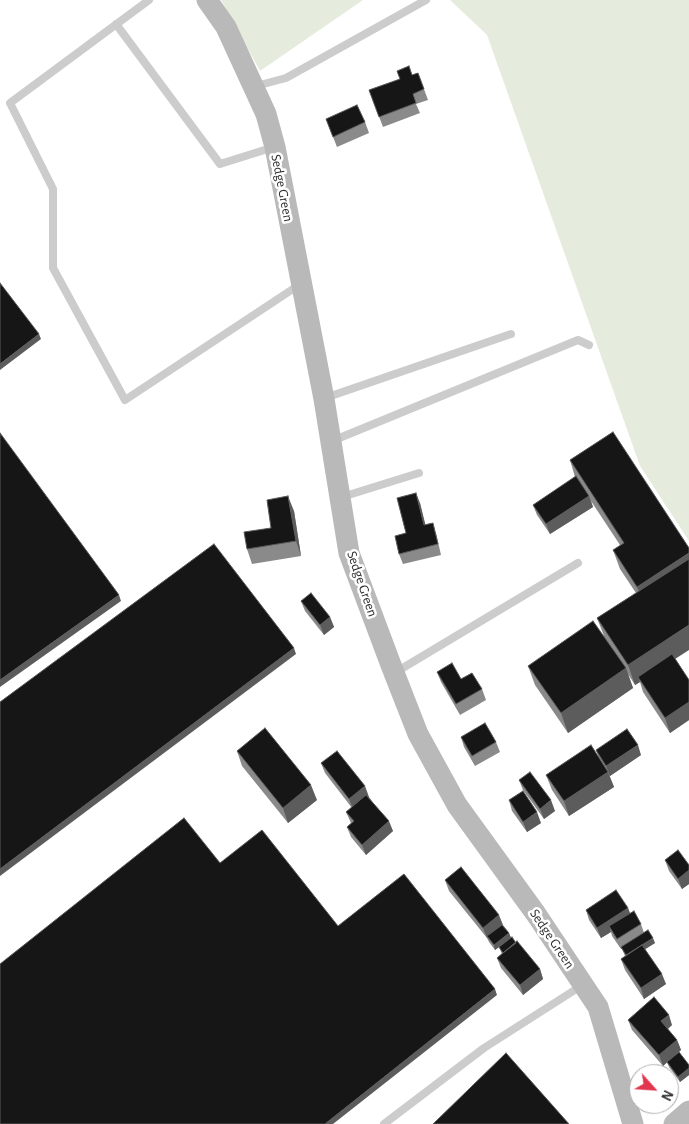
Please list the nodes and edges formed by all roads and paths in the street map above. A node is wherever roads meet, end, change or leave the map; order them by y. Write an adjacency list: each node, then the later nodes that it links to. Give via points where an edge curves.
1 (149, 0): 4 (lane)
2 (207, 0): 5 (street, Sedge Green, via 226,27)
3 (426, 0): 5 (lane, via 286,78)
4 (116, 24): 6 (lane, via 220,164); 7 (lane, via 10,103 53,189 53,268 125,400)
5 (254, 86): 6 (street, Sedge Green)
6 (275, 147): 7 (street, Sedge Green)
7 (300, 284): 10 (street, Sedge Green)
8 (511, 334): 10 (lane)
9 (589, 345): 11 (lane, via 578,340)
10 (324, 399): 11 (street, Sedge Green)
11 (331, 442): 13 (street, Sedge Green)
12 (419, 473): 13 (lane)
13 (340, 498): 15 (street, Sedge Green, via 350,553)
14 (578, 563): 15 (lane)
15 (394, 674): 16 (street, Sedge Green, via 418,734 457,805)
16 (583, 984): 18 (lane, via 484,1048); 19 (street, Sedge Green, via 598,1006)
17 (689, 1110): 20 (street)
18 (384, 1124)
19 (633, 1124)
20 (674, 1124)

